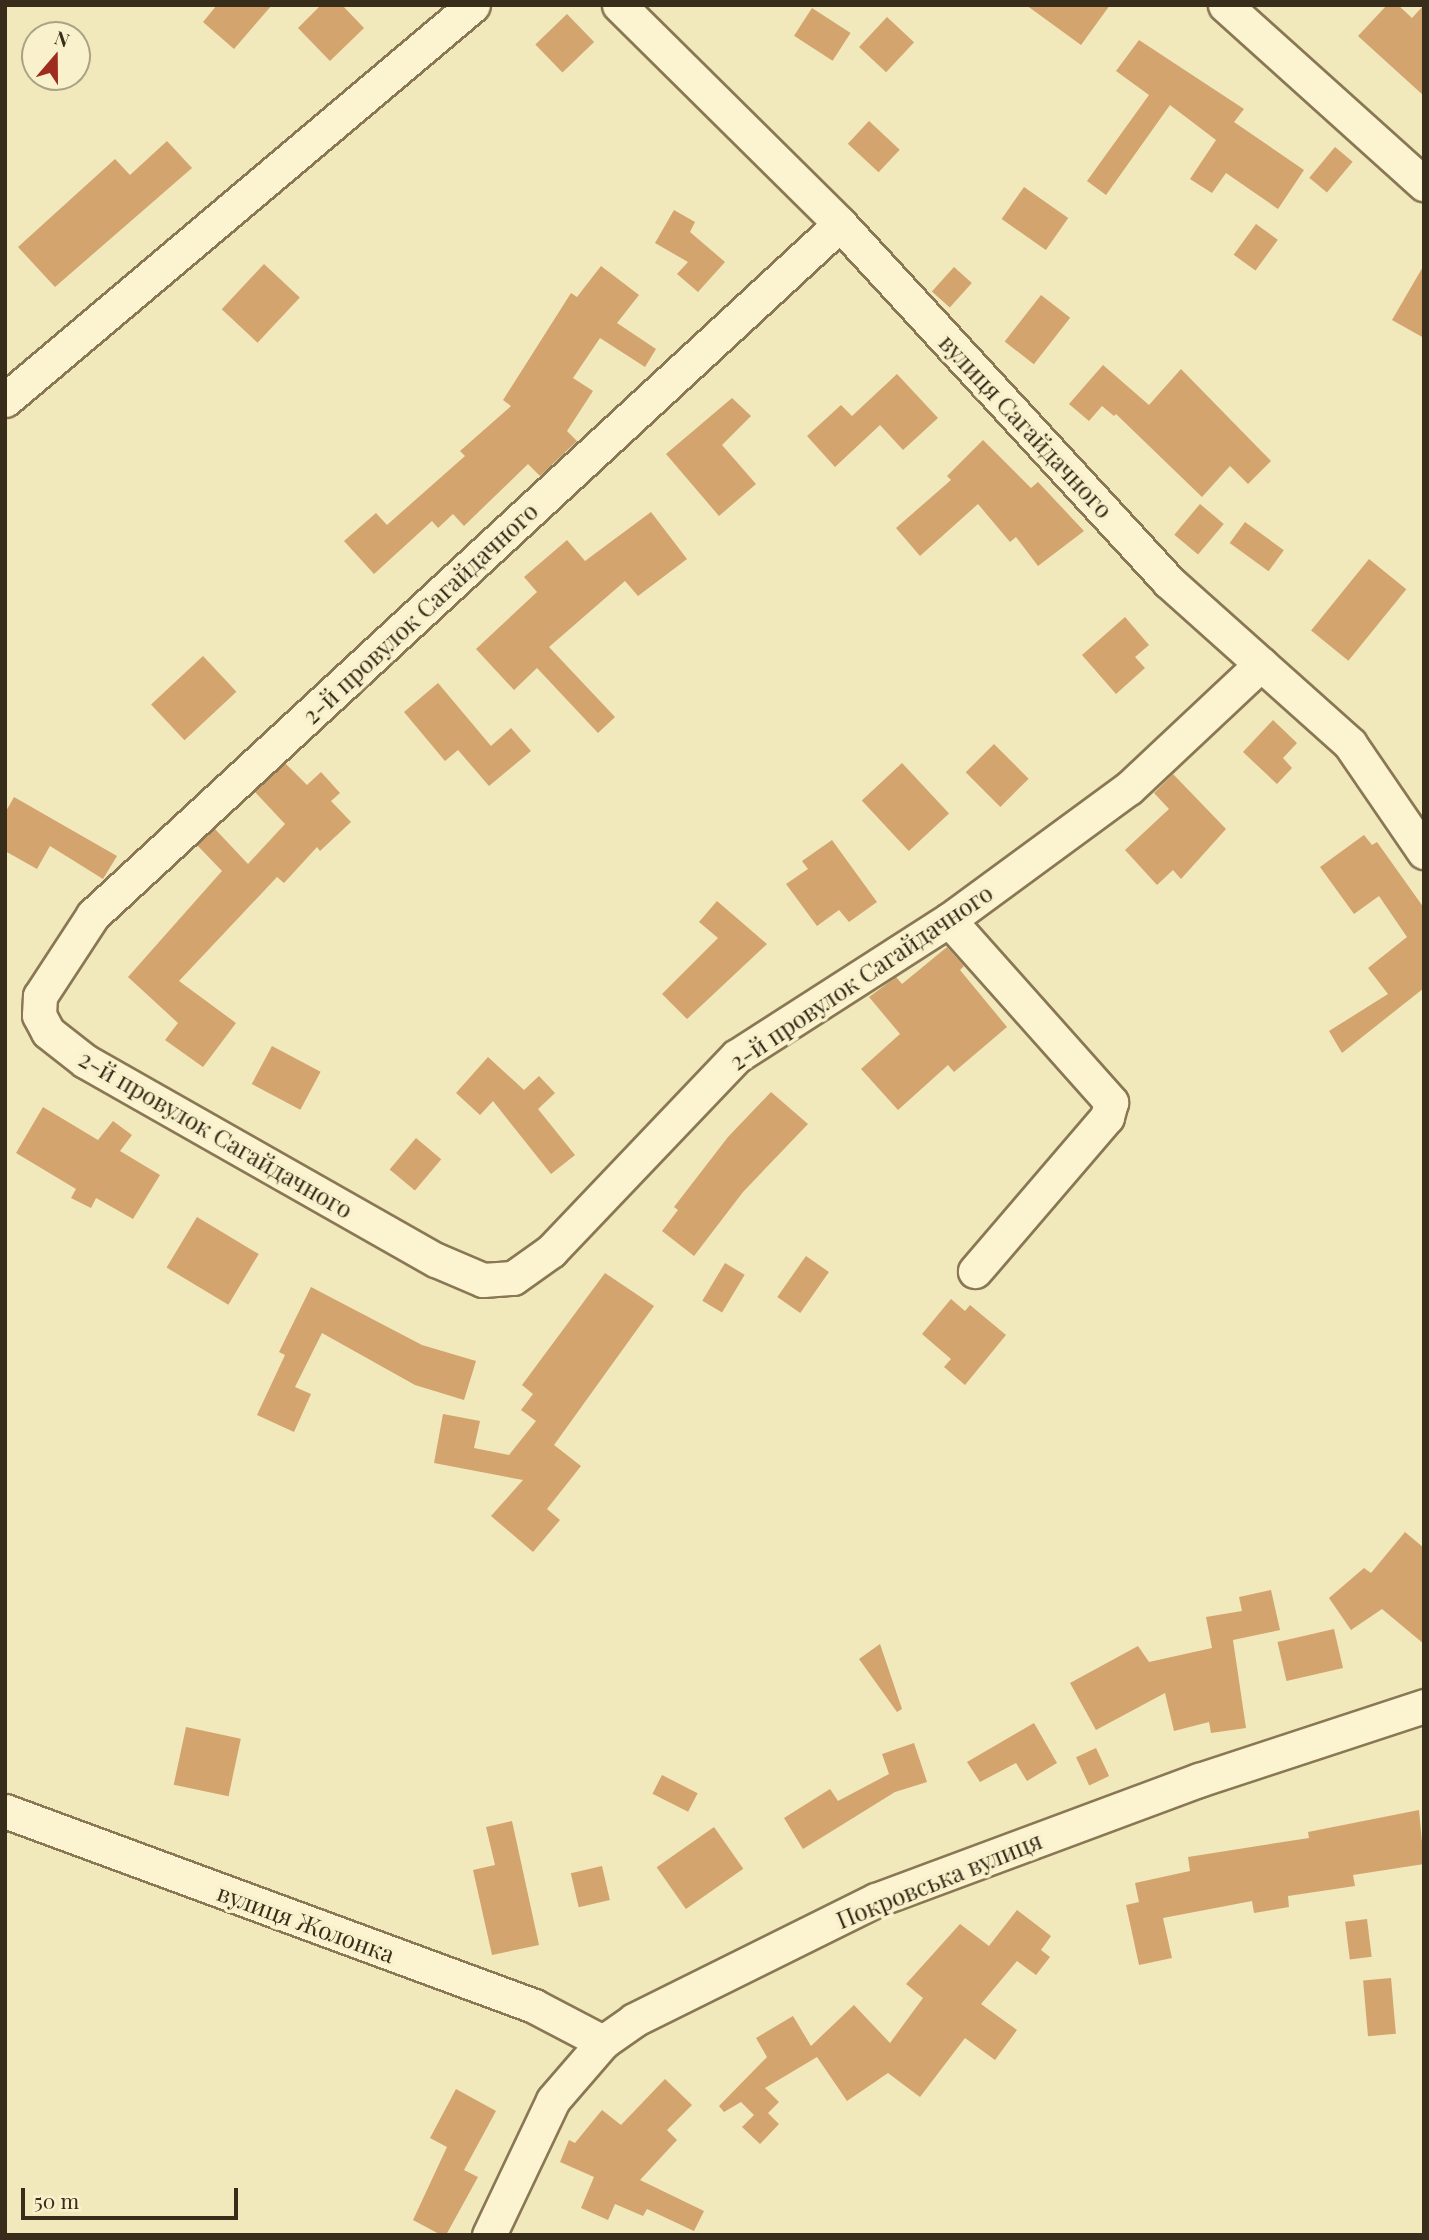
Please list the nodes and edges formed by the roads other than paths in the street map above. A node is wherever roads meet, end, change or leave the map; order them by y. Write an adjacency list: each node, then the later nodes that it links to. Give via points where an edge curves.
1 (473, 5): 6 (street)
2 (619, 5): 5 (street, вулиця Сагайдачного)
3 (1225, 5): 4 (street)
4 (1424, 184)
5 (840, 224): 7 (street, вулиця Сагайдачного, via 1168,581); 9 (street, 2-й провулок Сагайдачного, via 93,915 40,996 39,1016 48,1032 85,1062 436,1260 483,1280 513,1278 551,1251 737,1056)
6 (5, 400)
7 (1261, 664): 8 (street, вулиця Сагайдачного, via 1350,744); 9 (street, 2-й провулок Сагайдачного, via 1129,788)
8 (1424, 852)
9 (948, 920): 10 (street, via 1111,1102 1107,1117)
10 (975, 1271)
11 (1424, 1706): 13 (street, Покровська вулиця, via 1199,1780 876,1900 634,2020)
12 (5, 1811): 13 (street, вулиця Жолонка, via 534,2006)
13 (603, 2042): 14 (street, Покровська вулиця, via 553,2100)
14 (489, 2235)

